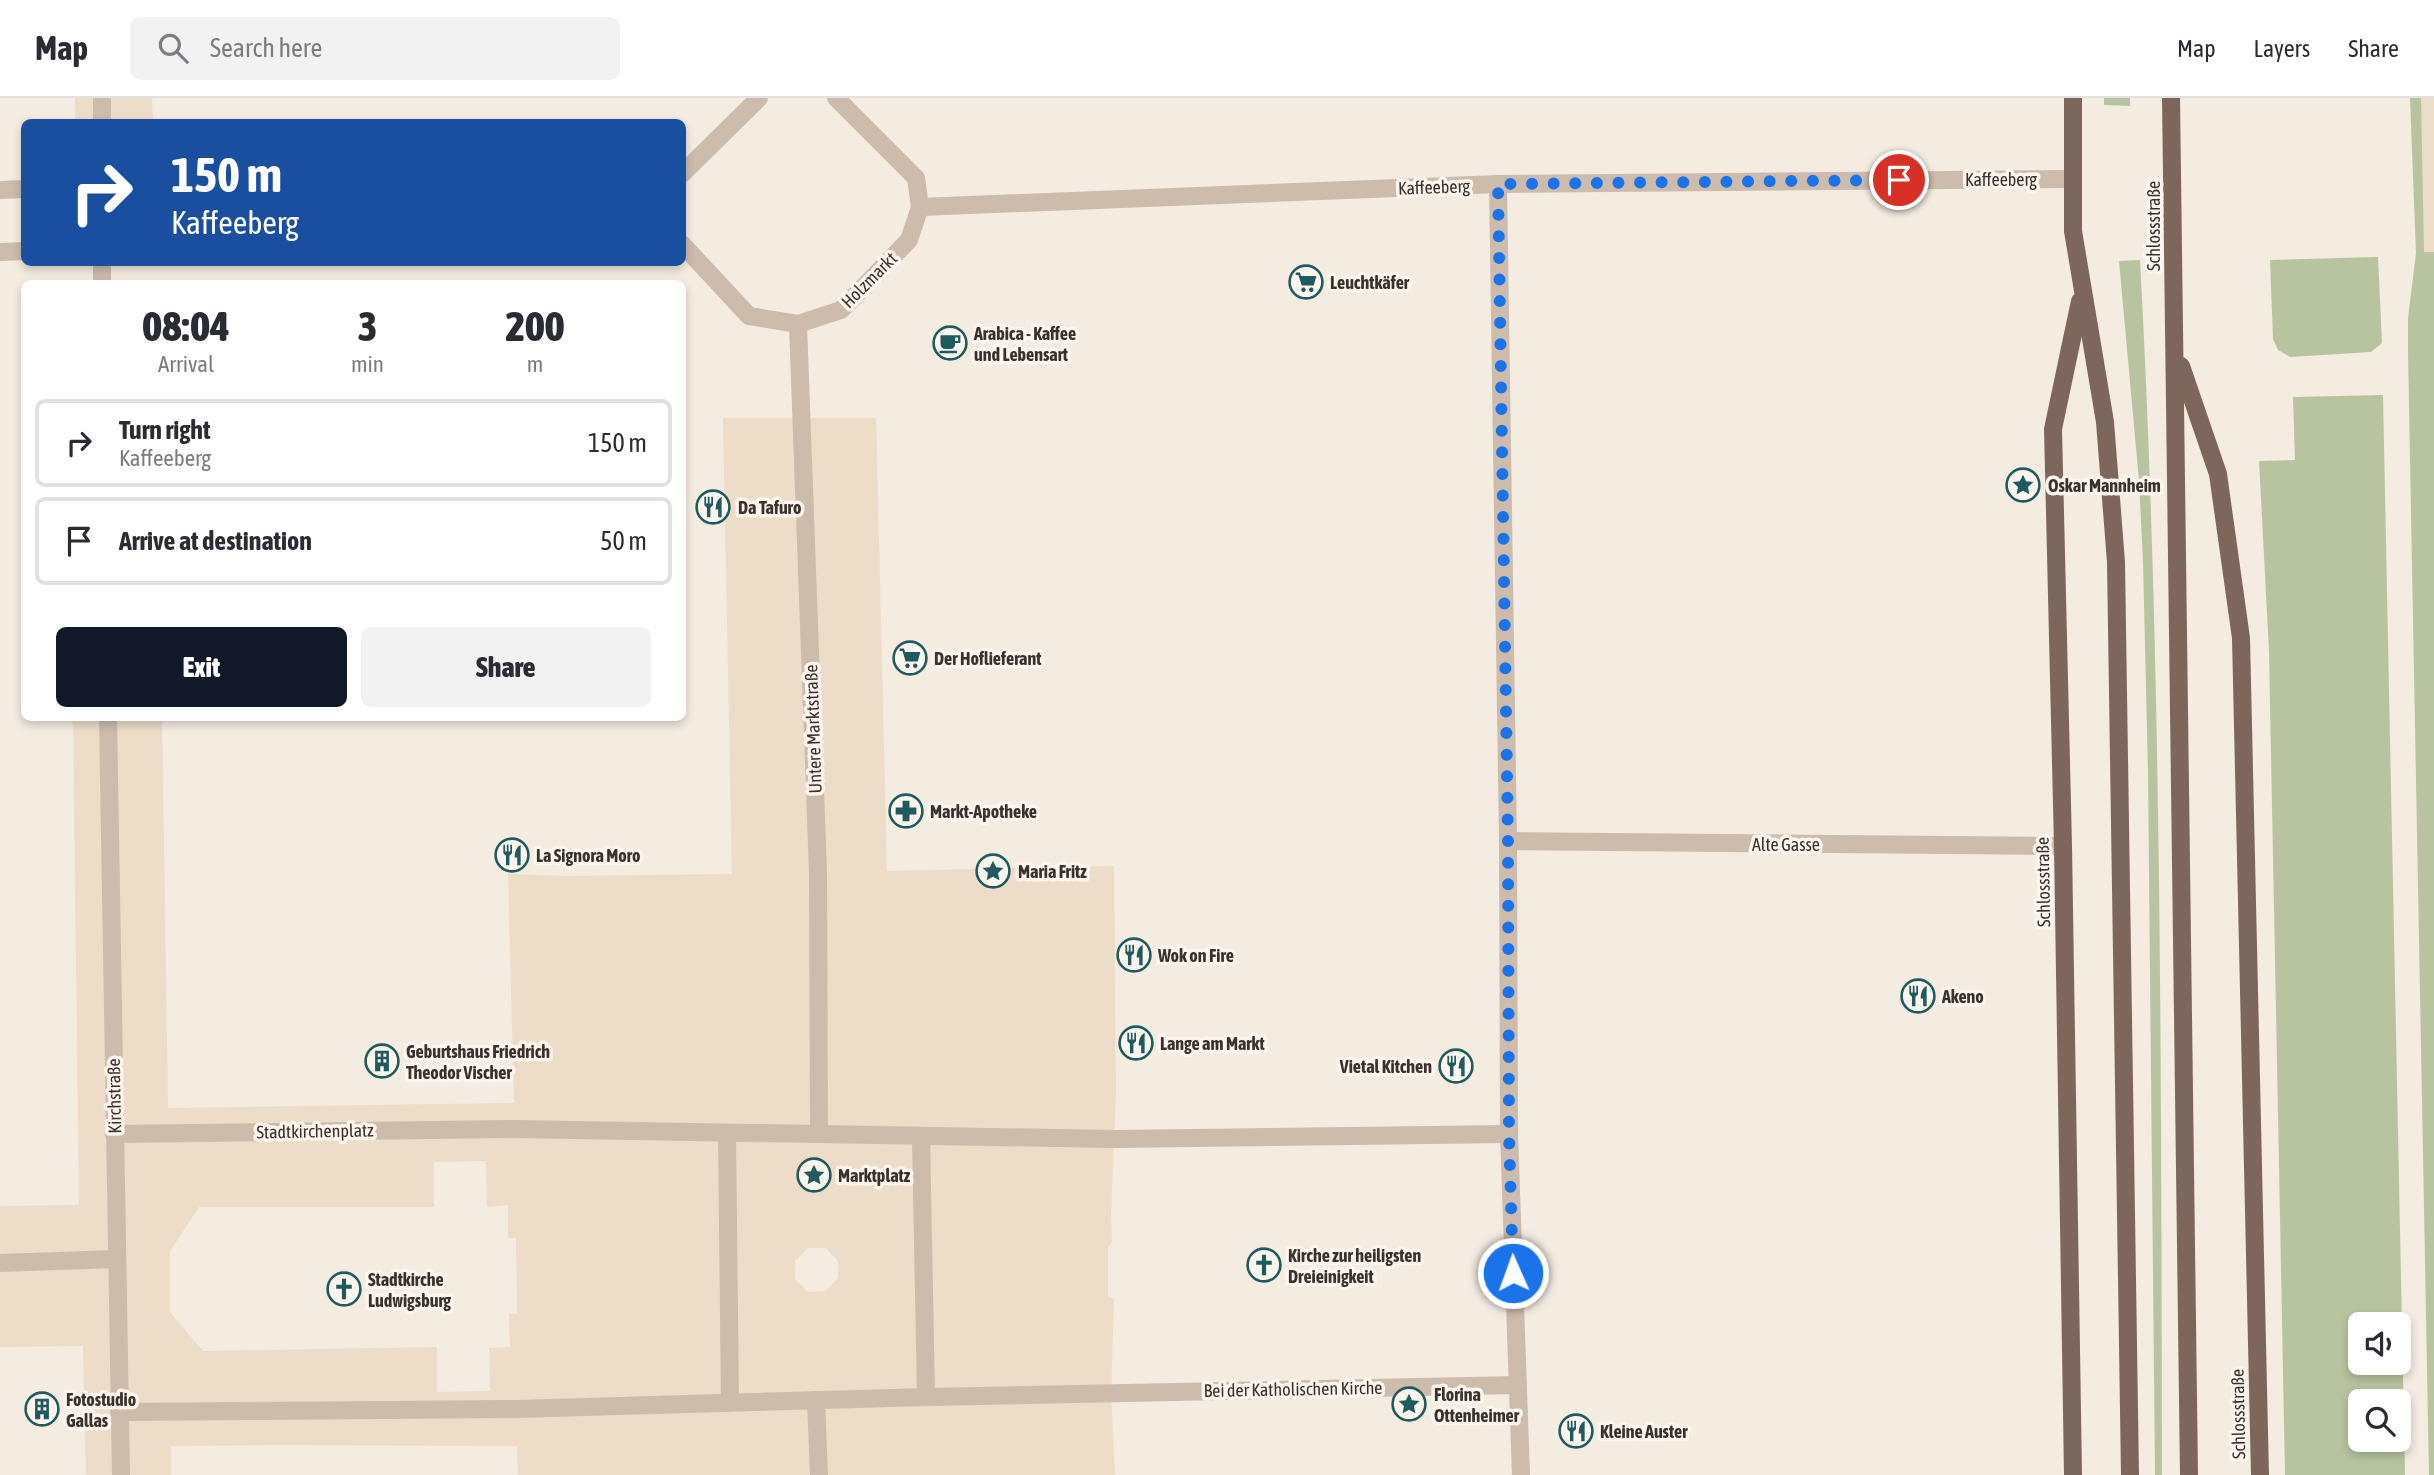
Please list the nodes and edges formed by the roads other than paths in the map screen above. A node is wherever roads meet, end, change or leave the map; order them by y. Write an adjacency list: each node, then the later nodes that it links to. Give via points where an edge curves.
1 (102, 98): 6 (street)
2 (759, 98): 7 (street)
3 (836, 98): 12 (street, via 916,178)
4 (2073, 98): 8 (main road, Schlossstraße)
5 (2171, 98): 18 (main road, Schlossstraße)
6 (102, 119)
7 (686, 170)
8 (2073, 179): 9 (street, Kaffeeberg); 16 (main road, Schlossstraße, via 2073,231)
9 (1498, 184): 12 (street, Kaffeeberg); 20 (street)
10 (21, 189): 11 (street)
11 (0, 190)
12 (920, 207): 17 (street, Holzmarkt, via 909,240 841,310)
13 (686, 248): 17 (street, Holzmarkt, via 749,316)
14 (21, 251): 15 (street)
15 (0, 252)
16 (2082, 291): 21 (main road, Schlossstraße, via 2053,429); 38 (main road, Schlossstraße, via 2105,422 2116,562)
17 (798, 324): 23 (street, Untere Marktstraße, via 817,859)
18 (2176, 353): 39 (main road, Schlossstraße); 40 (main road, Schlossstraße, via 2218,474 2241,638)
19 (108, 721): 24 (street, Kirchstraße)
20 (1508, 841): 21 (street, Alte Gasse); 25 (street)
21 (2063, 846): 37 (main road, Schlossstraße)
22 (727, 1133): 23 (street); 24 (street, Stadtkirchenplatz, via 515,1129); 32 (street)
23 (819, 1133): 26 (street)
24 (114, 1134): 27 (street, Kirchstraße)
25 (1509, 1134): 26 (street, via 1114,1139); 29 (street)
26 (921, 1136): 30 (street)
27 (116, 1259): 28 (street); 33 (street, Kirchstraße)
28 (0, 1263)
29 (1517, 1385): 30 (street, Bei der Katholischen Kirche); 36 (street)
30 (926, 1396): 31 (street)
31 (816, 1401): 32 (street); 35 (street)
32 (730, 1403): 33 (street)
33 (120, 1412): 34 (street, Kirchstraße)
34 (121, 1475)
35 (819, 1475)
36 (1521, 1475)
37 (2073, 1475)
38 (2130, 1475)
39 (2189, 1475)
40 (2260, 1475)

